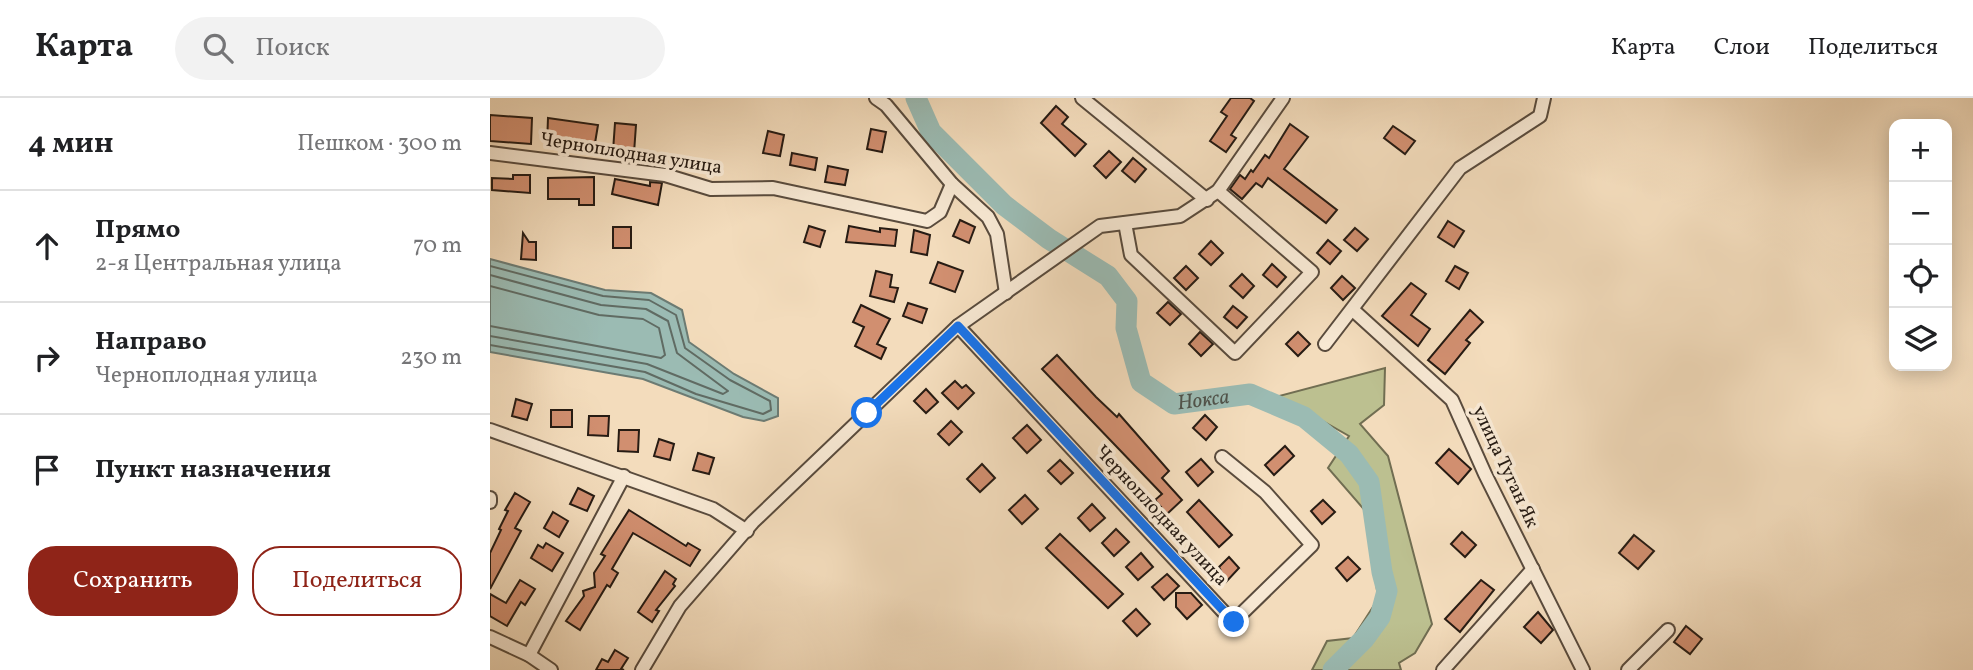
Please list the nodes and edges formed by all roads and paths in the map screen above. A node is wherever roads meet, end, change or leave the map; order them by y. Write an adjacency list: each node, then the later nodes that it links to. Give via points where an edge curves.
1 (876, 98): 6 (street)
2 (1082, 98): 8 (street)
3 (1283, 98): 7 (street)
4 (1544, 98): 11 (street, via 1540,116 1460,168)
5 (490, 153): 6 (street, Черноплодная улица, via 665,175 711,189 773,188 927,221 940,212)
6 (952, 184): 10 (street, via 988,218 997,234)
7 (1218, 191): 8 (street); 9 (street, via 1312,272 1235,353 1131,255)
8 (1207, 200): 9 (street, via 1180,216)
9 (1125, 223): 10 (street, via 1100,226)
10 (1006, 293): 12 (street)
11 (1353, 310): 13 (street); 18 (street, улица Туган Як, via 1452,400)
12 (958, 326): 15 (street, Черноплодная улица, via 1234,622 1312,545 1265,492); 17 (street)
13 (1325, 344)
14 (490, 430): 16 (street)
15 (1222, 457)
16 (624, 476): 17 (street, via 713,509); 21 (street)
17 (747, 531): 23 (street, via 680,606)
18 (1533, 569): 24 (street); 25 (street, улица Туган Як)
19 (1668, 630): 26 (street)
20 (490, 637): 21 (street)
21 (529, 655): 22 (street)
22 (551, 670)
23 (642, 670)
24 (1443, 670)
25 (1583, 670)
26 (1628, 670)

